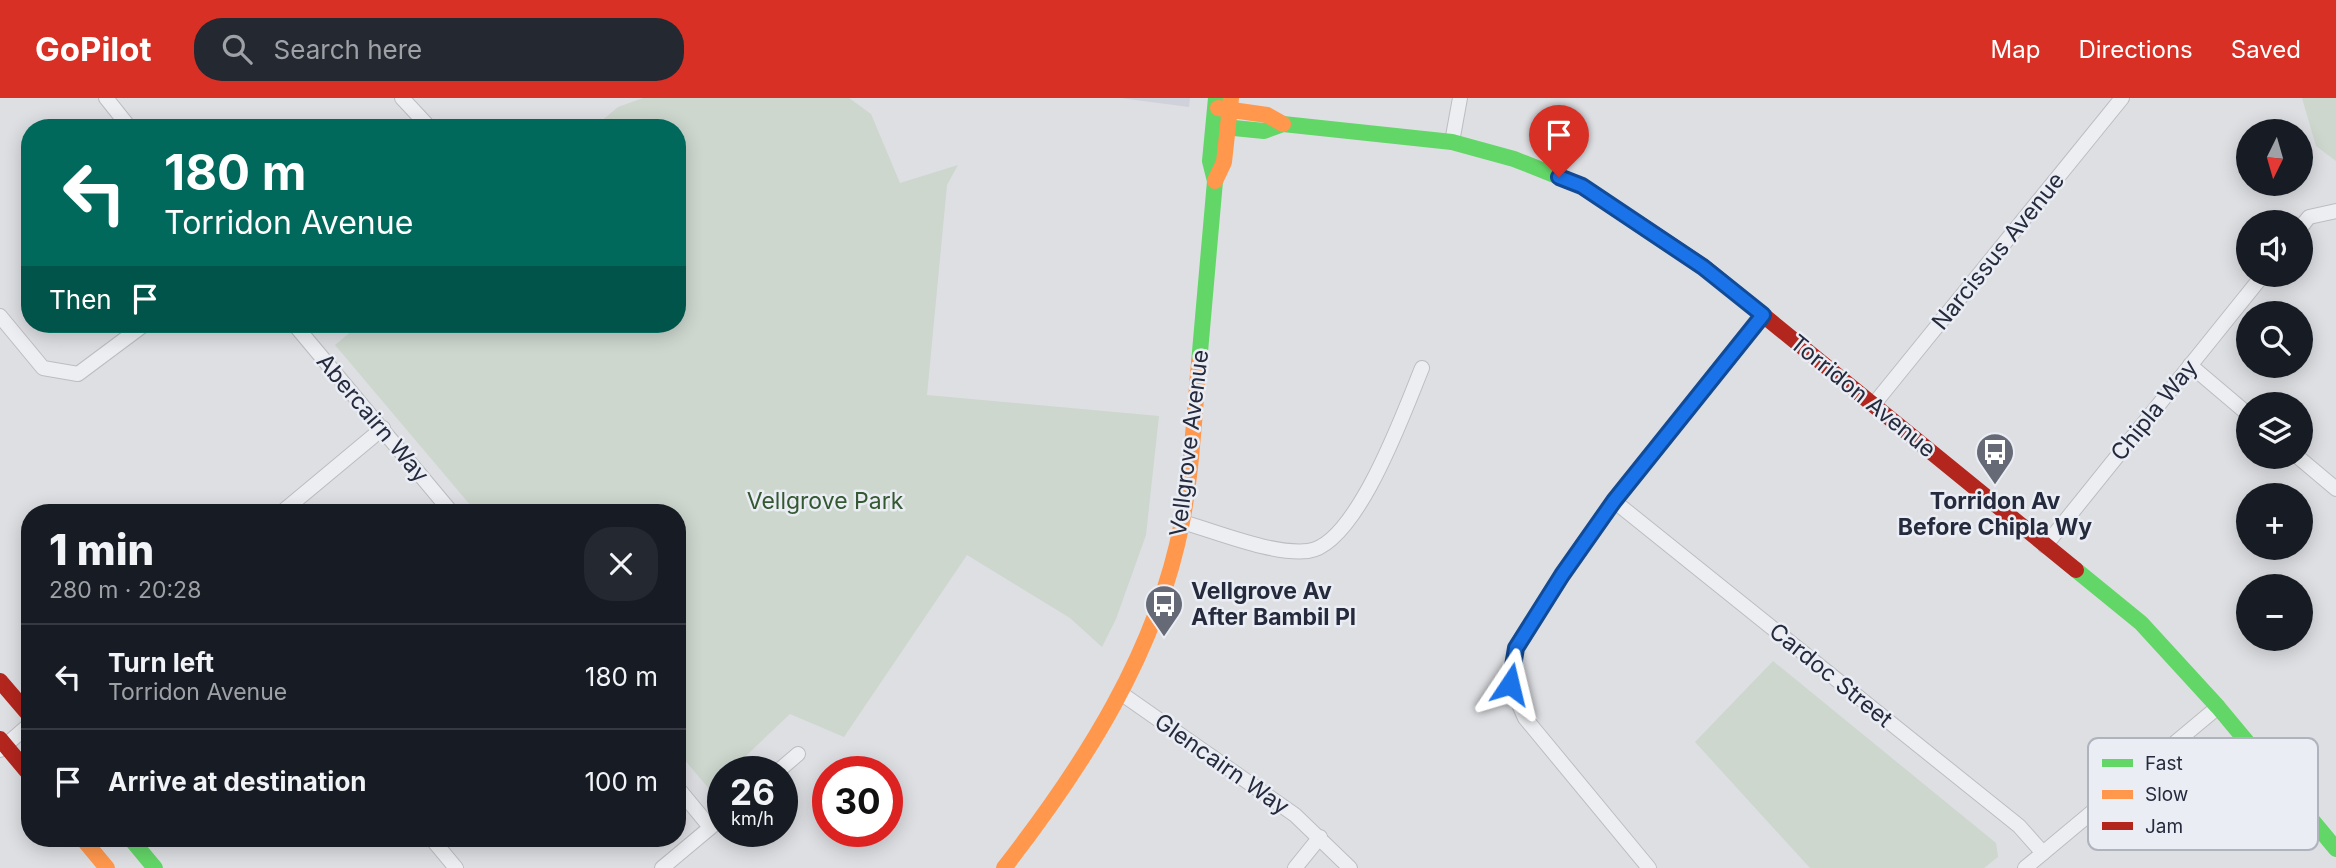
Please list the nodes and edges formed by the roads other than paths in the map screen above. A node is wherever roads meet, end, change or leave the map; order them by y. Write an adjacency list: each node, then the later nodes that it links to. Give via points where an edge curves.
1 (106, 98): 6 (street)
2 (402, 98): 7 (street)
3 (1460, 98): 10 (street)
4 (2122, 98): 20 (street, Narcissus Avenue)
5 (1223, 103): 8 (street, Torridon Avenue); 9 (street, Vellgrove Avenue)
6 (123, 119)
7 (422, 119)
8 (1283, 124): 9 (street, Torridon Avenue, via 1264,131); 10 (street, Torridon Avenue)
9 (1221, 127): 28 (street, Vellgrove Avenue, via 1210,161 1215,181)
10 (1452, 142): 14 (street, Torridon Avenue, via 1514,159 1582,186 1703,267)
11 (2336, 211): 12 (street)
12 (2313, 216)
13 (2253, 287): 18 (street, Chipla Way)
14 (1763, 315): 20 (street, Torridon Avenue); 25 (street)
15 (0, 316): 16 (street, via 43,368 78,374)
16 (133, 333)
17 (302, 333): 22 (street, Abercairn Way)
18 (2190, 365): 21 (street); 29 (street, Chipla Way)
19 (1422, 368): 28 (street, via 1381,466 1332,540 1311,551 1287,551)
20 (1874, 404): 29 (street, Torridon Avenue)
21 (2236, 404)
22 (383, 428): 26 (street); 27 (street, Abercairn Way)
23 (2312, 469): 24 (street)
24 (2336, 489)
25 (1614, 501): 51 (street, Cardoc Street, via 2020,826); 59 (street, via 1516,648 1510,684 1525,718)
26 (292, 504)
27 (445, 504)
28 (1182, 522): 31 (street, Vellgrove Avenue, via 1165,588)
29 (2045, 546): 33 (street, Torridon Avenue, via 2141,623)
30 (0, 681): 32 (street)
31 (1122, 694): 46 (street, Glencairn Way); 56 (street, Vellgrove Avenue, via 1079,766)
32 (21, 706)
33 (2218, 707): 35 (street); 36 (street, Torridon Avenue)
34 (21, 731): 37 (street)
35 (2181, 738)
36 (2244, 738)
37 (2, 745): 40 (street)
38 (799, 754): 39 (street)
39 (797, 756)
40 (21, 765)
41 (686, 798): 43 (street)
42 (2088, 815): 51 (street)
43 (707, 823)
44 (2318, 827): 50 (street, Torridon Avenue)
45 (707, 830): 55 (street)
46 (1320, 837): 57 (street); 58 (street, Glencairn Way)
47 (90, 847): 52 (street)
48 (138, 847): 53 (street)
49 (438, 847): 54 (street)
50 (2336, 849)
51 (2043, 853): 60 (street)
52 (107, 868)
53 (155, 868)
54 (456, 868)
55 (662, 868)
56 (1004, 868)
57 (1295, 868)
58 (1350, 868)
59 (1649, 868)
60 (2025, 868)

